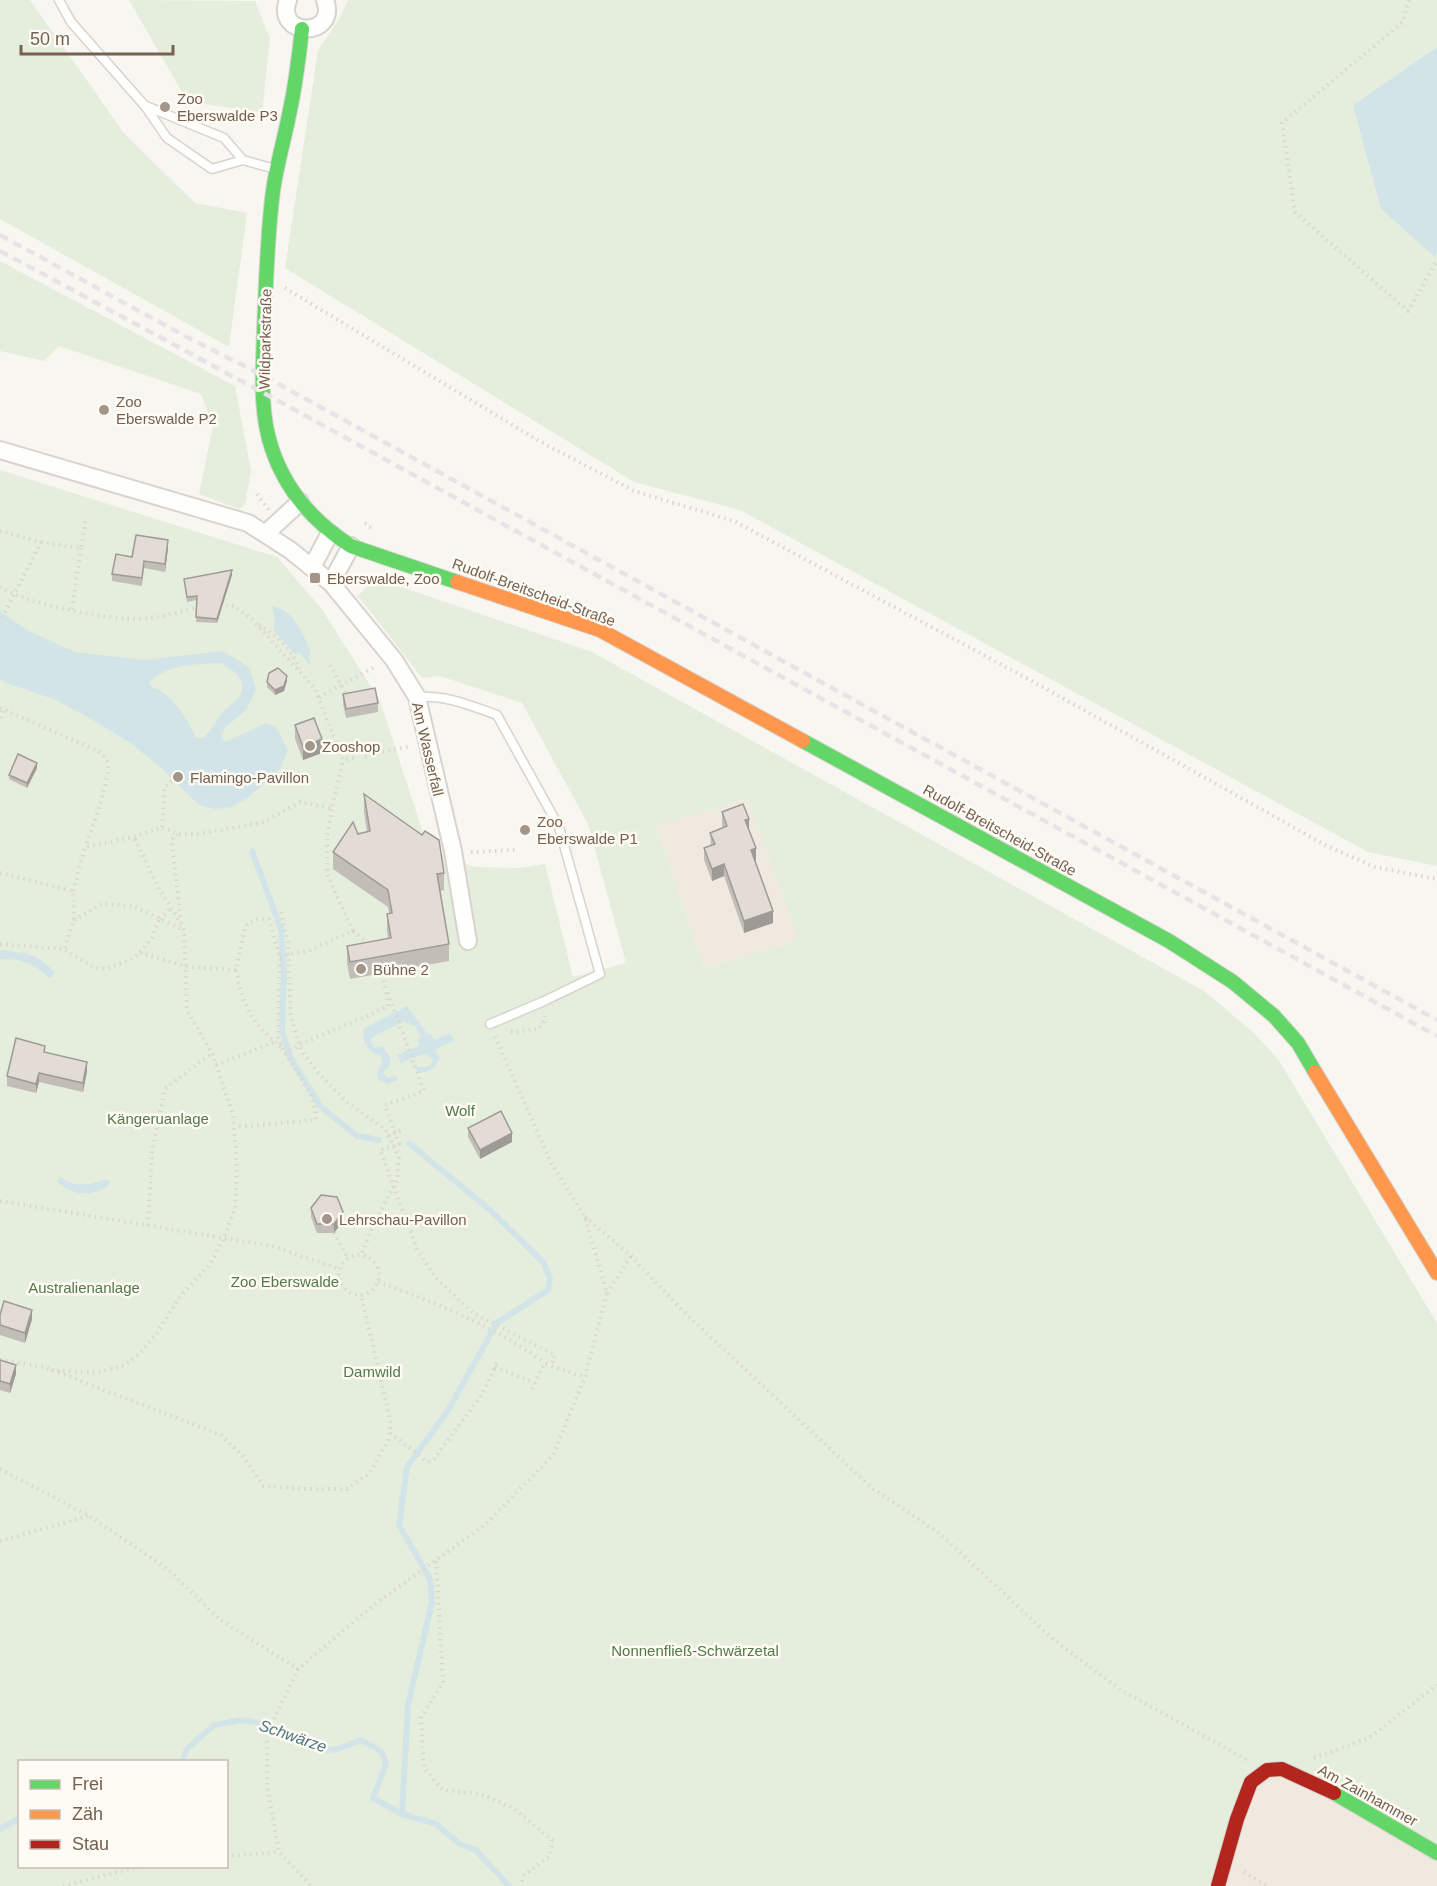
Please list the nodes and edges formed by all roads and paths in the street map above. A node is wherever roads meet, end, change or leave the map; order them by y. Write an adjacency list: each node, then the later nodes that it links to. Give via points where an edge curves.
1 (59, 0): 6 (lane, via 71,22)
2 (288, 0): 5 (street, via 286,13)
3 (325, 0): 5 (street, via 324,21 314,28)
4 (1409, 0): 9 (path, via 1403,22 1282,123 1295,213 1408,310)
5 (302, 29): 8 (street, Wildparkstraße, via 292,100)
6 (146, 106): 7 (lane, via 224,138); 7 (lane, via 167,138 212,169)
7 (243, 160): 8 (lane)
8 (276, 169): 10 (street, Wildparkstraße)
9 (1437, 260)
10 (266, 277): 13 (street, Wildparkstraße, via 264,414 284,478); 50 (path, via 539,441 634,491 734,521 1327,846 1375,867)
11 (0, 450): 18 (street, Am Wasserfall, via 194,506 248,524)
12 (257, 494): 14 (path)
13 (300, 502): 17 (street, Wildparkstraße); 18 (street)
14 (267, 506)
15 (86, 519): 21 (path)
16 (0, 531): 19 (path)
17 (330, 533): 20 (street, Wildparkstraße); 22 (street)
18 (265, 534): 22 (street, Am Wasserfall)
19 (40, 542): 21 (path); 26 (path)
20 (351, 546): 23 (street, Wildparkstraße); 24 (street)
21 (81, 548): 29 (path)
22 (312, 567): 24 (street, Am Wasserfall)
23 (422, 570): 89 (street, Rudolf-Breitscheid-Straße, via 600,630 1169,941 1233,982 1274,1016 1298,1043)
24 (331, 583): 35 (street, Am Wasserfall, via 394,660)
25 (0, 587): 26 (path)
26 (14, 596): 29 (path); 30 (path)
27 (216, 605): 34 (path, via 234,606 258,625 301,671)
28 (203, 607): 29 (path, via 141,619)
29 (72, 609)
30 (0, 622)
31 (330, 664): 33 (path)
32 (380, 664): 33 (path)
33 (341, 685): 34 (path); 36 (path)
34 (319, 697): 42 (path)
35 (417, 697): 39 (street, Am Wasserfall); 70 (lane, via 435,696 496,715 559,827 600,974)
36 (350, 702)
37 (2, 709): 38 (path); 48 (path, via 98,751 107,760 109,770)
38 (0, 718)
39 (428, 741): 40 (path); 59 (street, Am Wasserfall)
40 (365, 756)
41 (354, 758): 42 (path)
42 (343, 760): 44 (path)
43 (172, 781): 45 (path, via 165,786)
44 (332, 808): 46 (path, via 300,802 264,822); 58 (path, via 327,874)
45 (162, 828): 46 (path); 47 (path)
46 (178, 834): 56 (path, via 172,844)
47 (134, 837): 48 (path); 52 (path)
48 (85, 847): 51 (path)
49 (0, 873): 51 (path)
50 (1437, 879)
51 (73, 891): 55 (path)
52 (171, 908): 54 (path); 56 (path)
53 (281, 912): 64 (path)
54 (160, 919): 55 (path, via 133,906 102,904); 57 (path); 63 (path)
55 (74, 920): 61 (path)
56 (182, 923): 57 (path)
57 (184, 931): 67 (path)
58 (353, 931): 62 (path); 64 (path, via 310,950)
59 (468, 941)
60 (0, 944): 61 (path)
61 (64, 949): 63 (path, via 93,967 105,969)
62 (375, 952)
63 (140, 953): 67 (path)
64 (288, 954): 65 (path); 72 (path, via 291,1018)
65 (280, 957): 68 (path, via 269,919 250,921 245,927); 73 (path, via 277,1033)
66 (381, 961): 69 (path)
67 (188, 967): 68 (path); 74 (path, via 187,1010)
68 (237, 970): 71 (path, via 250,1016)
69 (388, 993): 72 (path, via 388,1006); 95 (path, bridge, via 424,1091 385,1105 399,1144 380,1150 417,1249 435,1277 473,1313 555,1355)
70 (490, 1024): 81 (path, via 551,1163)
71 (274, 1041): 73 (path); 76 (path)
72 (298, 1046): 75 (path); 79 (path, via 347,1102 385,1129)
73 (281, 1048): 75 (path)
74 (212, 1053): 76 (path); 82 (path, via 165,1089 152,1151)
75 (286, 1054): 77 (path, via 310,1094 316,1120)
76 (216, 1065): 77 (path)
77 (236, 1127): 84 (path, via 235,1208)
78 (405, 1129): 79 (path)
79 (388, 1136): 85 (path, via 399,1158 397,1180)
80 (0, 1201): 82 (path)
81 (585, 1217): 86 (path); 91 (path)
82 (148, 1225): 84 (path)
83 (334, 1233): 87 (path)
84 (224, 1238): 88 (path, via 272,1246); 96 (path, via 210,1264 180,1297 156,1335 125,1365 97,1372)
85 (361, 1256): 87 (path); 90 (path, via 377,1266)
86 (631, 1256): 91 (path); 110 (path, via 686,1314 872,1488 939,1533 1054,1640 1121,1690)
87 (348, 1258): 88 (path)
88 (340, 1269): 92 (path, via 343,1288)
89 (1437, 1273)
90 (378, 1282): 92 (path, via 373,1290); 94 (path, via 488,1328)
91 (608, 1293): 97 (path)
92 (361, 1295): 100 (path, via 391,1423)
93 (0, 1360): 96 (path)
94 (544, 1363): 95 (path); 98 (path)
95 (552, 1363): 97 (path)
96 (51, 1370): 100 (path, via 220,1435 244,1457 263,1486 347,1489 370,1473)
97 (585, 1377): 104 (path, via 553,1455 486,1524)
98 (535, 1383): 99 (path); 100 (path, via 496,1365 483,1393 428,1462)
99 (532, 1389)
100 (389, 1432)
101 (0, 1469): 102 (path)
102 (89, 1516): 103 (path); 105 (path, via 169,1570 220,1620)
103 (0, 1541)
104 (436, 1561): 105 (path, via 375,1604); 117 (path, via 443,1682 421,1718 424,1768 443,1790 481,1794 513,1808 552,1840 550,1856 524,1875)
105 (298, 1669): 107 (path)
106 (1437, 1685): 109 (path, via 1369,1738)
107 (274, 1719)
108 (267, 1741): 111 (path, via 267,1786)
109 (1282, 1769): 110 (street, Am Zainhammer); 112 (street, Am Zainhammer, via 1325,1787)
110 (1267, 1770): 118 (street, via 1251,1782)
111 (279, 1852): 113 (path); 116 (path)
112 (1437, 1853)
113 (228, 1857)
114 (134, 1868): 115 (path)
115 (63, 1886)
116 (311, 1886)
117 (521, 1886)
118 (1218, 1886)

